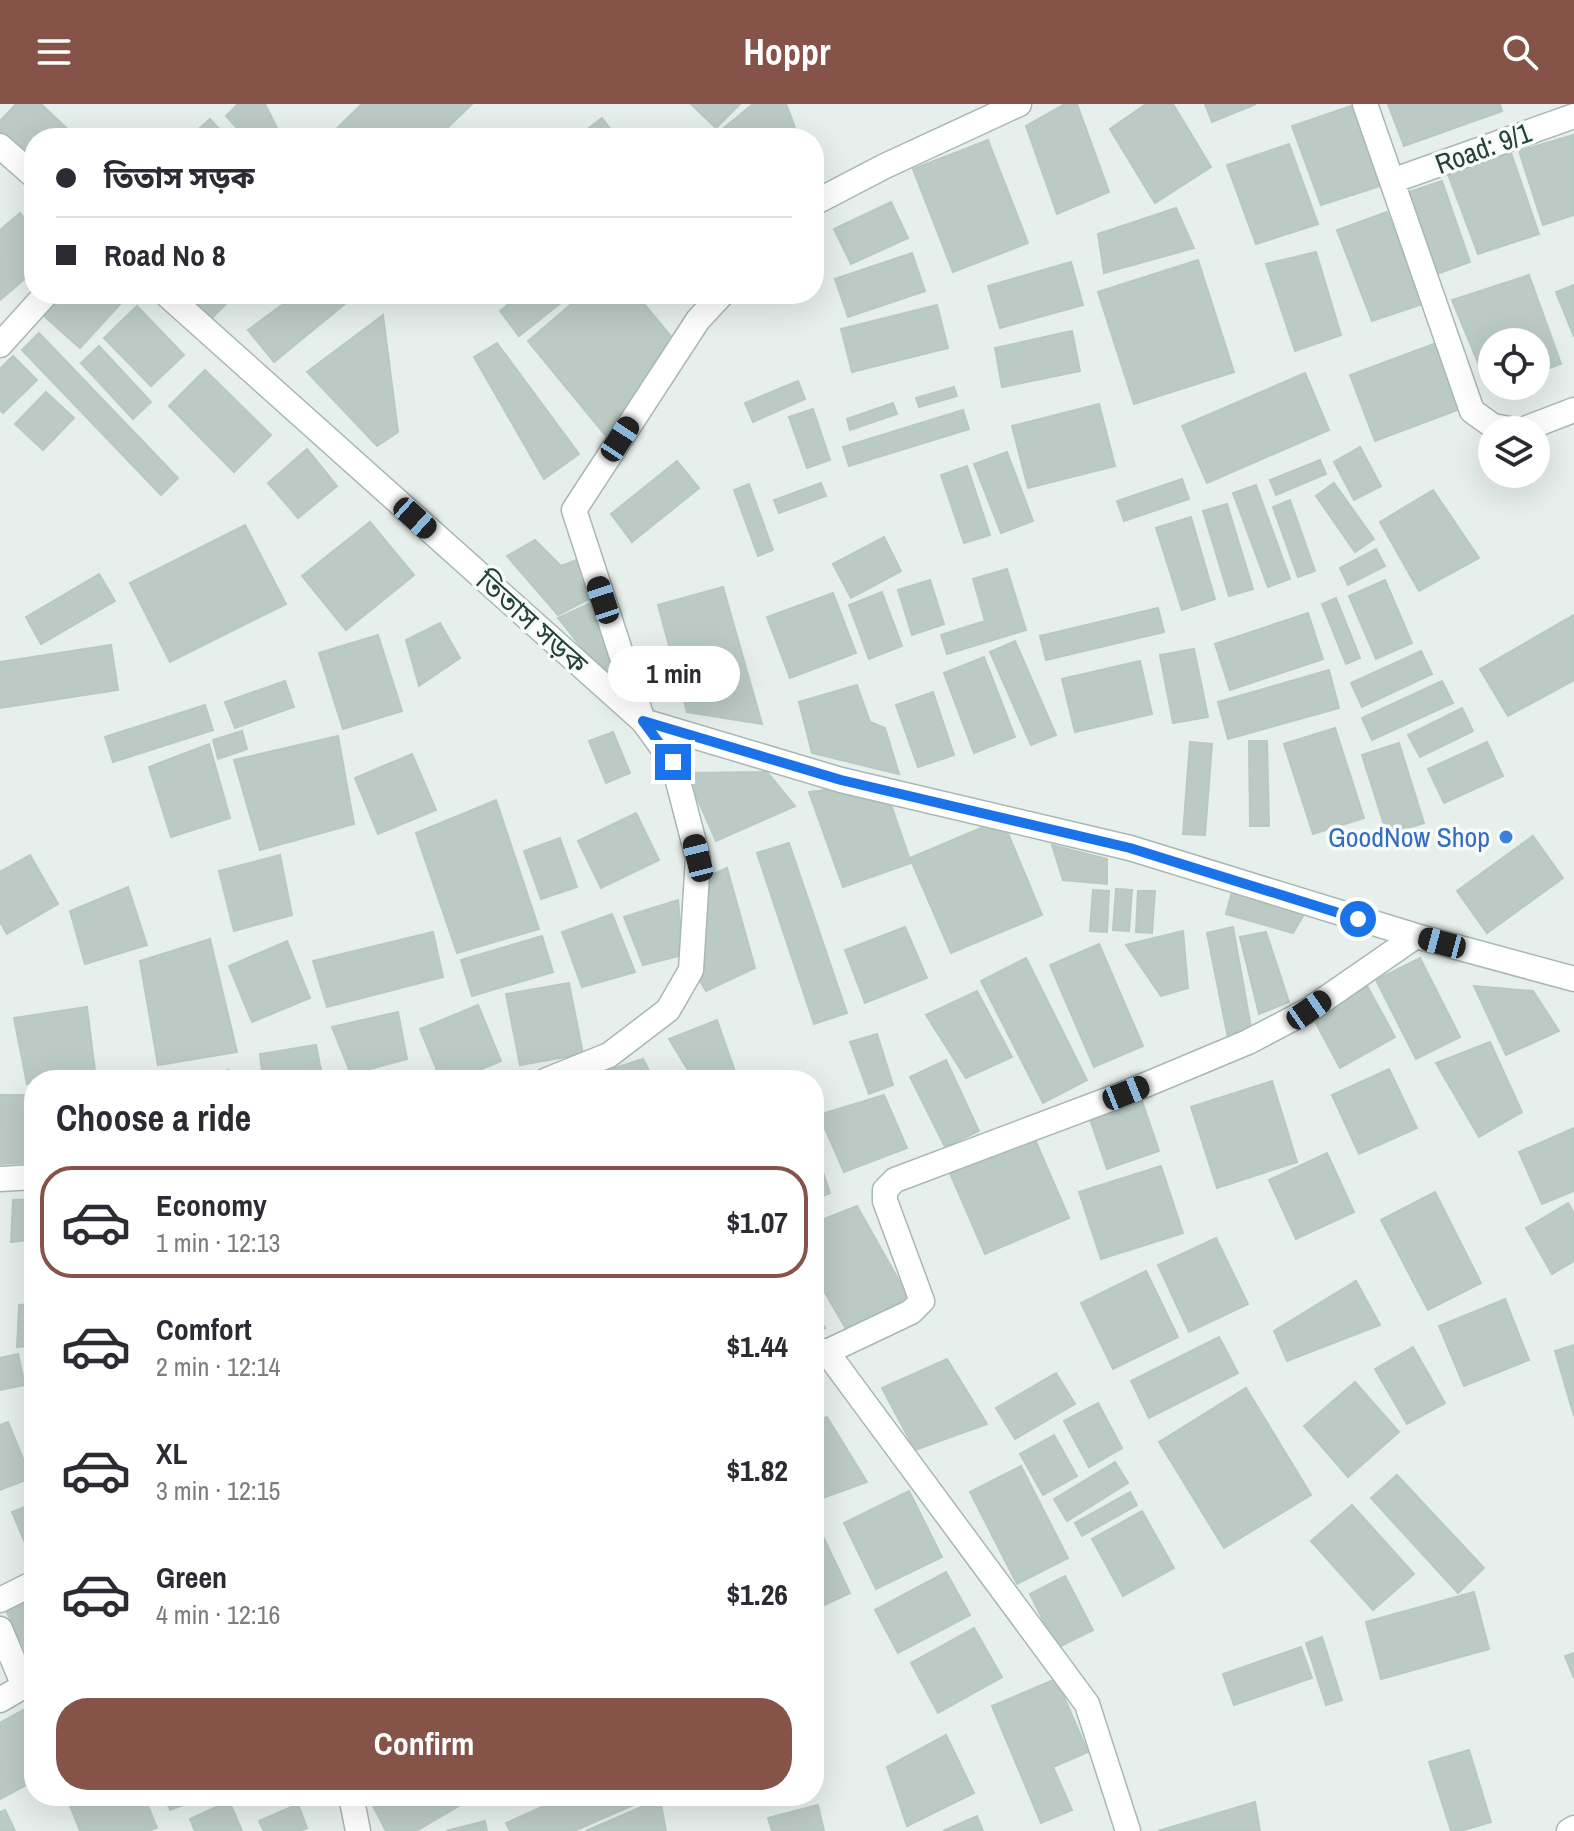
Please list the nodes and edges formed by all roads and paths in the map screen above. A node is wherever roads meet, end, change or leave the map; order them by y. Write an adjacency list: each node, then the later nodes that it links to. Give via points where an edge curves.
1 (1019, 104): 7 (street)
2 (1365, 104): 6 (street)
3 (1574, 116): 6 (street, Road: 9/1)
4 (0, 146): 5 (street)
5 (24, 167)
6 (1392, 181): 13 (street, via 1472,411)
7 (824, 198)
8 (37, 304): 11 (street)
9 (177, 304): 15 (street, তিতাস সড়ক)
10 (713, 304): 15 (street, via 574,510)
11 (0, 345)
12 (1574, 410): 14 (street)
13 (1479, 416)
14 (1550, 419)
15 (643, 721): 16 (street, তিতাস সড়ক, via 841,780 1130,848); 18 (street, via 673,762 698,858 691,970 668,1010 609,1055)
16 (1416, 936): 17 (street, তিতাস সড়ক); 21 (street, via 1309,1010 1248,1042 895,1180 885,1190 885,1201 922,1301 911,1312)
17 (1574, 979)
18 (572, 1070)
19 (24, 1178): 20 (street)
20 (0, 1179)
21 (824, 1353)
22 (824, 1360): 30 (street, via 1087,1704)
23 (24, 1588): 24 (street)
24 (0, 1600)
25 (0, 1629): 26 (street, via 24,1686)
26 (0, 1700)
27 (353, 1806): 29 (street)
28 (1574, 1828): 31 (street)
29 (358, 1831)
30 (1128, 1831)
31 (1569, 1831)

